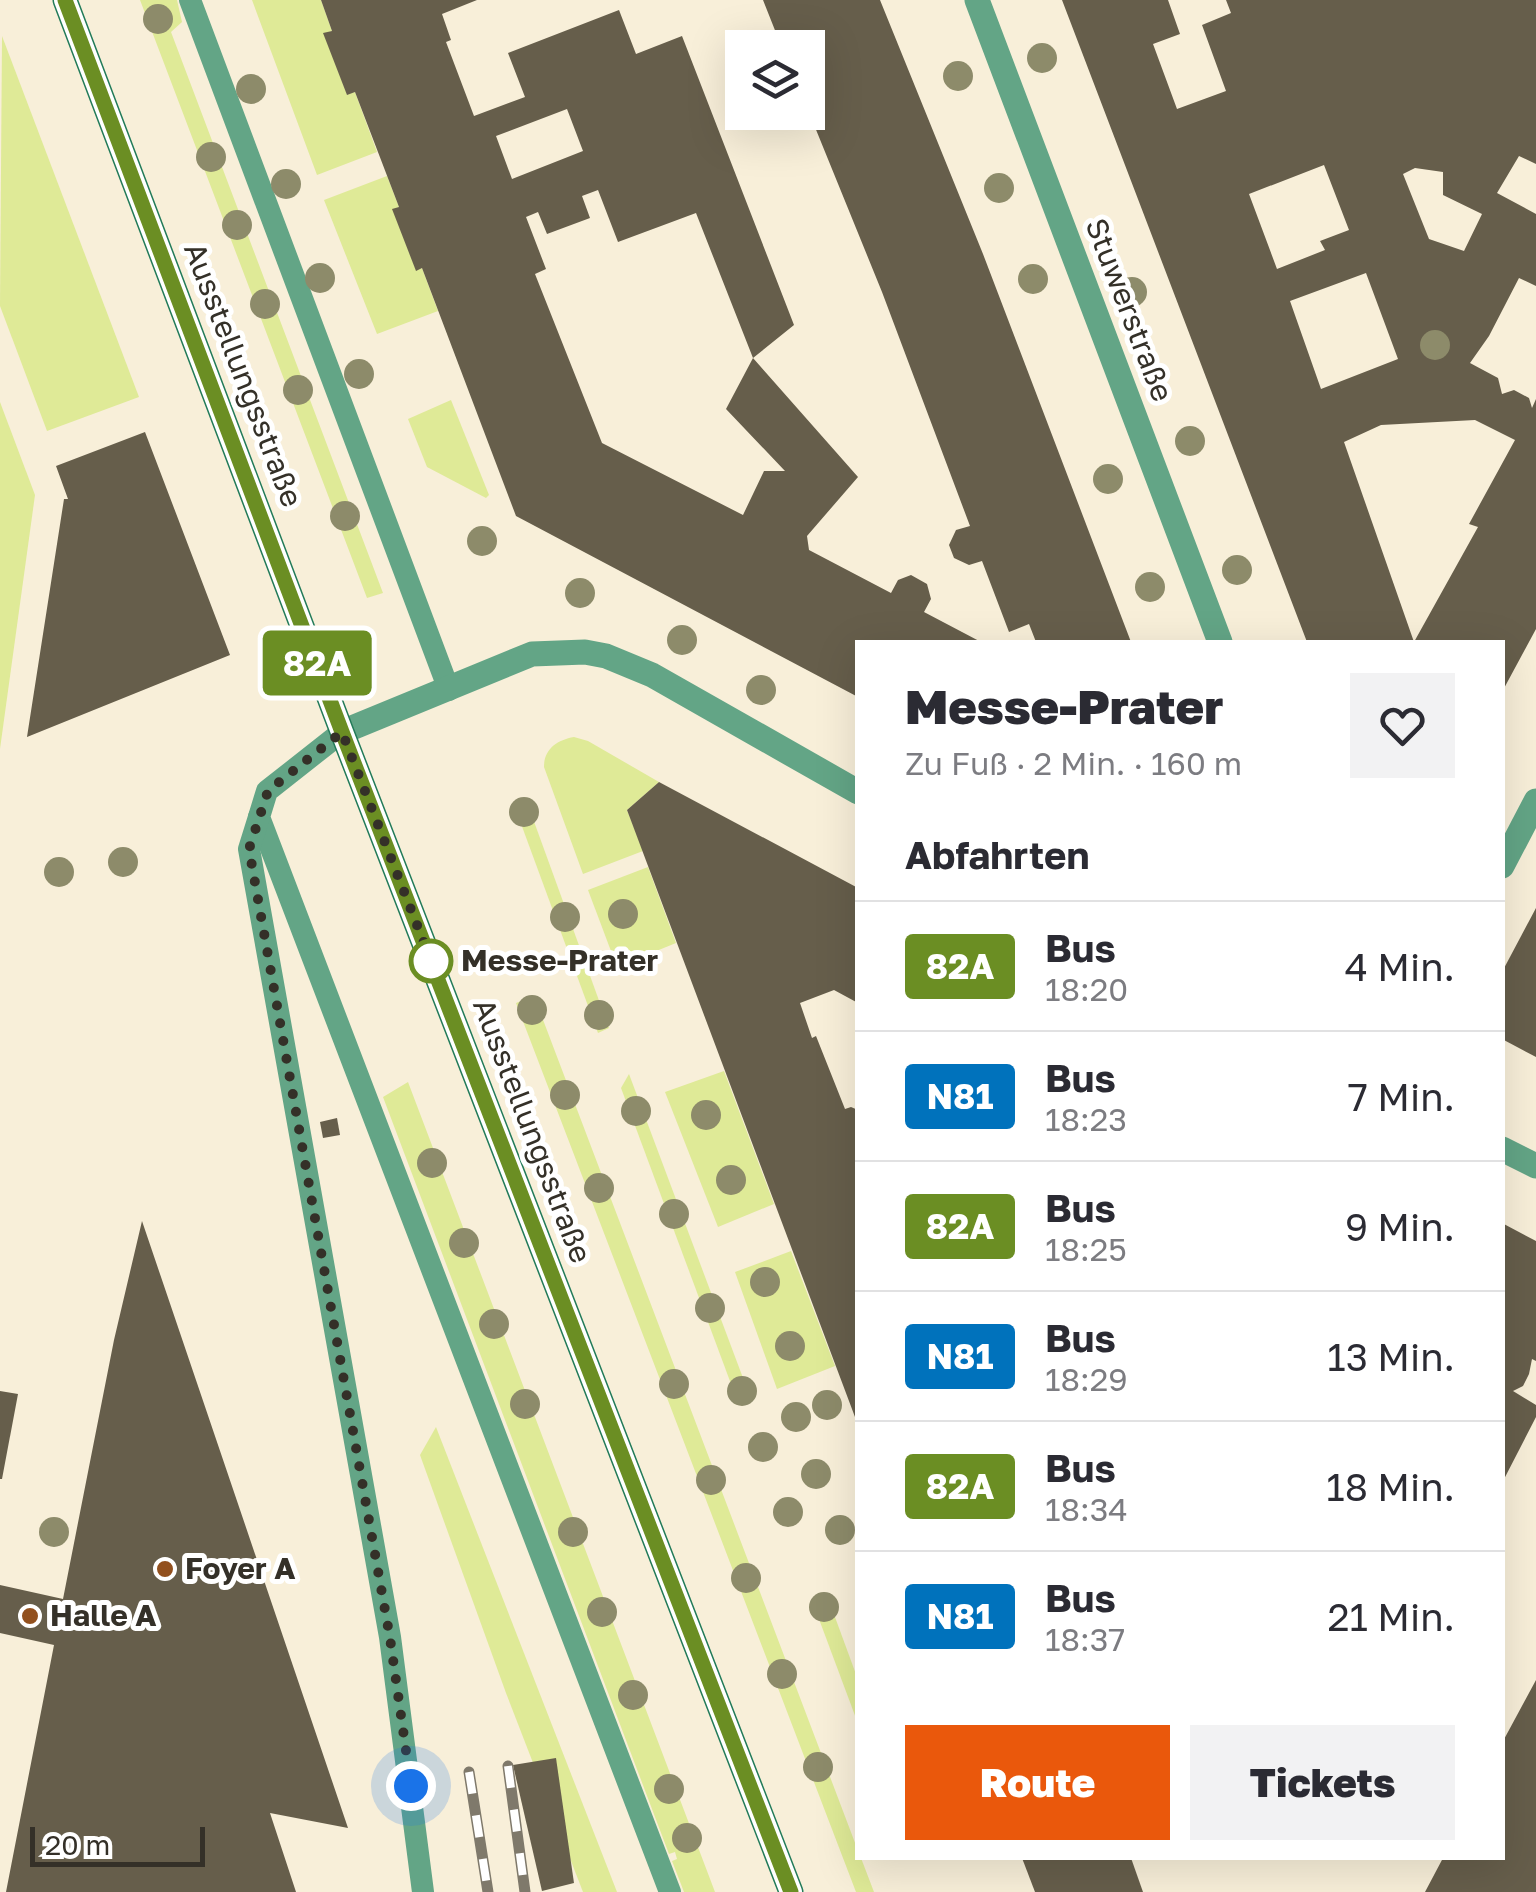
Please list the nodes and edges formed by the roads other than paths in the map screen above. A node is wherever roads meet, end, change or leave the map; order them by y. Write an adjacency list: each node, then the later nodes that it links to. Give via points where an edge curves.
1 (65, 0): 6 (main road, Ausstellungsstraße)
2 (190, 0): 5 (lane)
3 (977, 0): 4 (street, Stuwerstraße)
4 (1219, 640)
5 (449, 690): 6 (street); 7 (street, via 532,654 606,656 652,675)
6 (342, 732): 9 (lane, via 268,791); 15 (main road, Ausstellungsstraße)
7 (855, 790)
8 (1536, 801): 10 (street)
9 (258, 817): 13 (lane, via 249,849 390,1638); 14 (lane)
10 (1505, 860)
11 (1505, 1150): 12 (street)
12 (1536, 1166)
13 (424, 1892)
14 (670, 1892)
15 (791, 1892)

